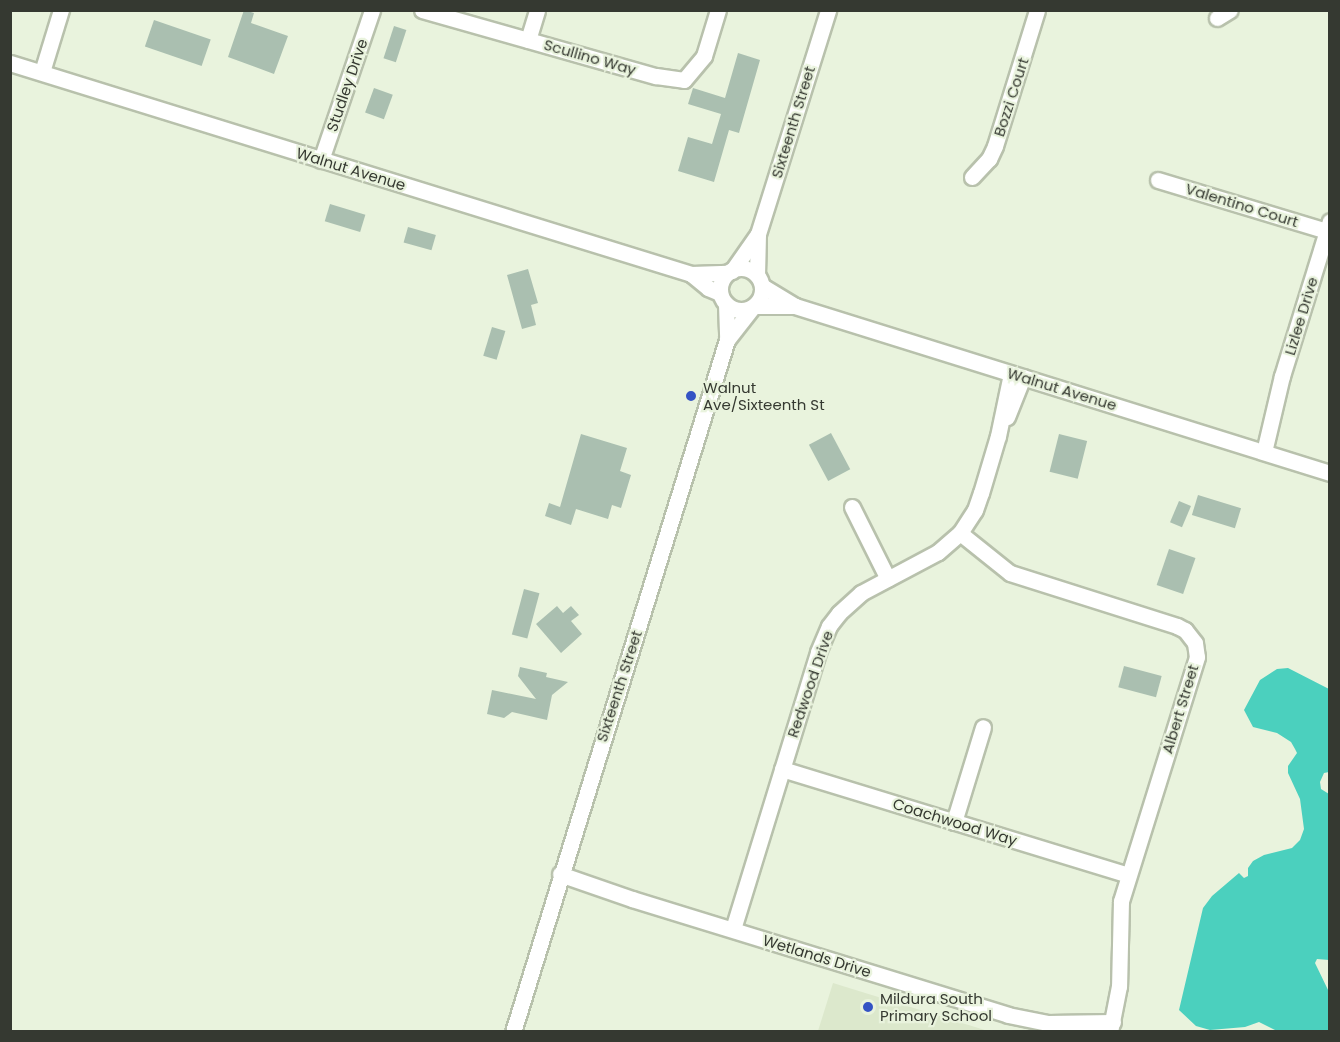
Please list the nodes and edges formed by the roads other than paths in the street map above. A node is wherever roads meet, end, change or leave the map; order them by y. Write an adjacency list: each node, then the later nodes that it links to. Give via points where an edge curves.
1 (61, 10): 10 (street)
2 (372, 10): 11 (street, Studley Drive)
3 (422, 10): 8 (street, Scullino Way)
4 (537, 10): 8 (street)
5 (718, 10): 8 (street, Scullino Way, via 704,56 684,80 656,76)
6 (828, 10): 15 (street, Sixteenth Street)
7 (1037, 10): 12 (street, Bozzi Court, via 995,146)
8 (528, 40)
9 (10, 63): 10 (street, Walnut Avenue)
10 (42, 72): 11 (street, Walnut Avenue)
11 (321, 160): 17 (street, Walnut Avenue)
12 (972, 177)
13 (1158, 180): 14 (street, Valentino Court)
14 (1328, 226): 24 (street, Lizlee Drive)
15 (758, 234): 16 (street, Sixteenth Street); 18 (street, Sixteenth Street)
16 (730, 272): 17 (street, Walnut Avenue); 18 (street, via 745,268); 19 (street, via 723,278)
17 (691, 274): 19 (street, Walnut Avenue)
18 (760, 281): 20 (street, Walnut Avenue); 21 (street, via 759,301)
19 (723, 298): 21 (street, via 737,310); 22 (street, Sixteenth Street)
20 (795, 306): 21 (street, Walnut Avenue); 23 (street, Walnut Avenue)
21 (753, 307): 22 (street, Sixteenth Street)
22 (727, 340): 32 (street, Sixteenth Street)
23 (1017, 375): 24 (street, Walnut Avenue); 27 (street, Redwood Drive, via 1014,403 998,436 975,510)
24 (1259, 450): 25 (street, Walnut Avenue)
25 (1329, 473)
26 (852, 507): 28 (street)
27 (960, 533): 28 (street, Redwood Drive, via 938,552); 33 (street, Albert Street, via 1010,573 1177,626 1185,630 1194,644 1197,657)
28 (888, 579): 30 (street, Redwood Drive, via 850,601 829,626)
29 (983, 727): 31 (street)
30 (782, 769): 31 (street, Coachwood Way); 34 (street, Redwood Drive)
31 (954, 822): 33 (street, Coachwood Way)
32 (560, 874): 34 (street, Wetlands Drive); 36 (street, Sixteenth Street)
33 (1128, 875): 35 (street, Albert Street, via 1119,916 1119,986)
34 (733, 929): 35 (street, Wetlands Drive, via 1031,1021)
35 (1111, 1027)
36 (513, 1032)

